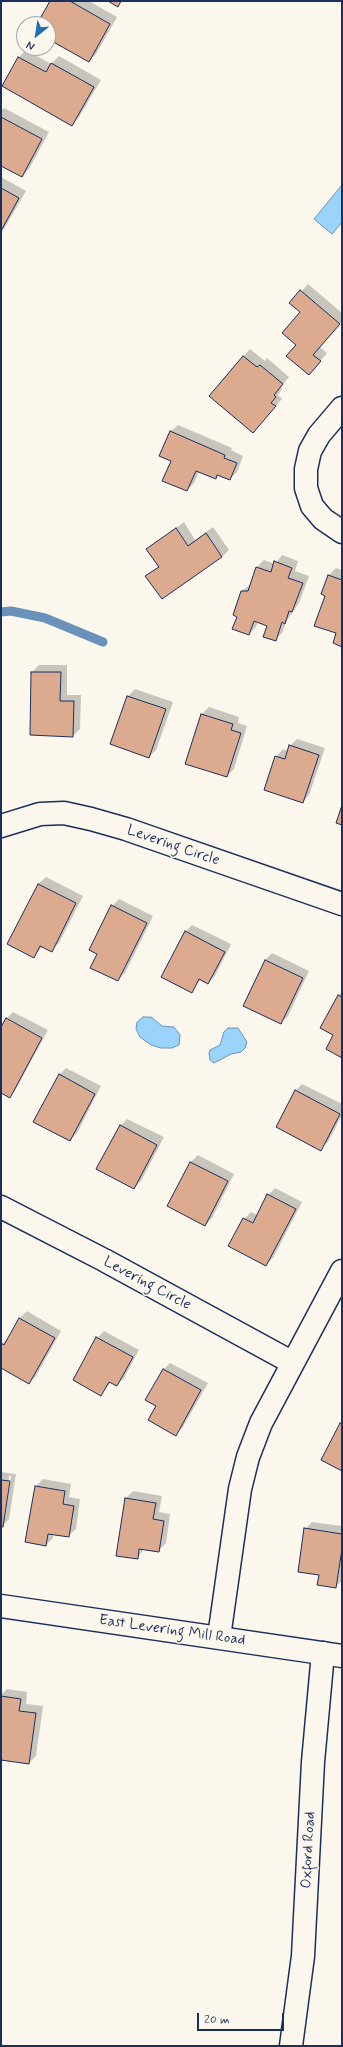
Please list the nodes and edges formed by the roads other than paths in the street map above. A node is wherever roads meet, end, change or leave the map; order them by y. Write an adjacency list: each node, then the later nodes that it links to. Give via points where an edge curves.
1 (342, 408): 2 (street, via 319,435 310,451 306,469 312,506 323,519)
2 (342, 532)
3 (1, 826): 4 (street, Levering Circle, via 40,814 64,813 91,819)
4 (342, 904)
5 (1, 1207): 7 (street, Levering Circle)
6 (342, 1271): 7 (street)
7 (293, 1363): 9 (street, via 261,1423 248,1457 240,1489)
8 (1, 1606): 9 (street, East Levering Mill Road)
9 (219, 1637): 10 (street, East Levering Mill Road)
10 (332, 1655): 11 (street, Oxford Road, via 314,1762 302,1956)
11 (291, 2046)

